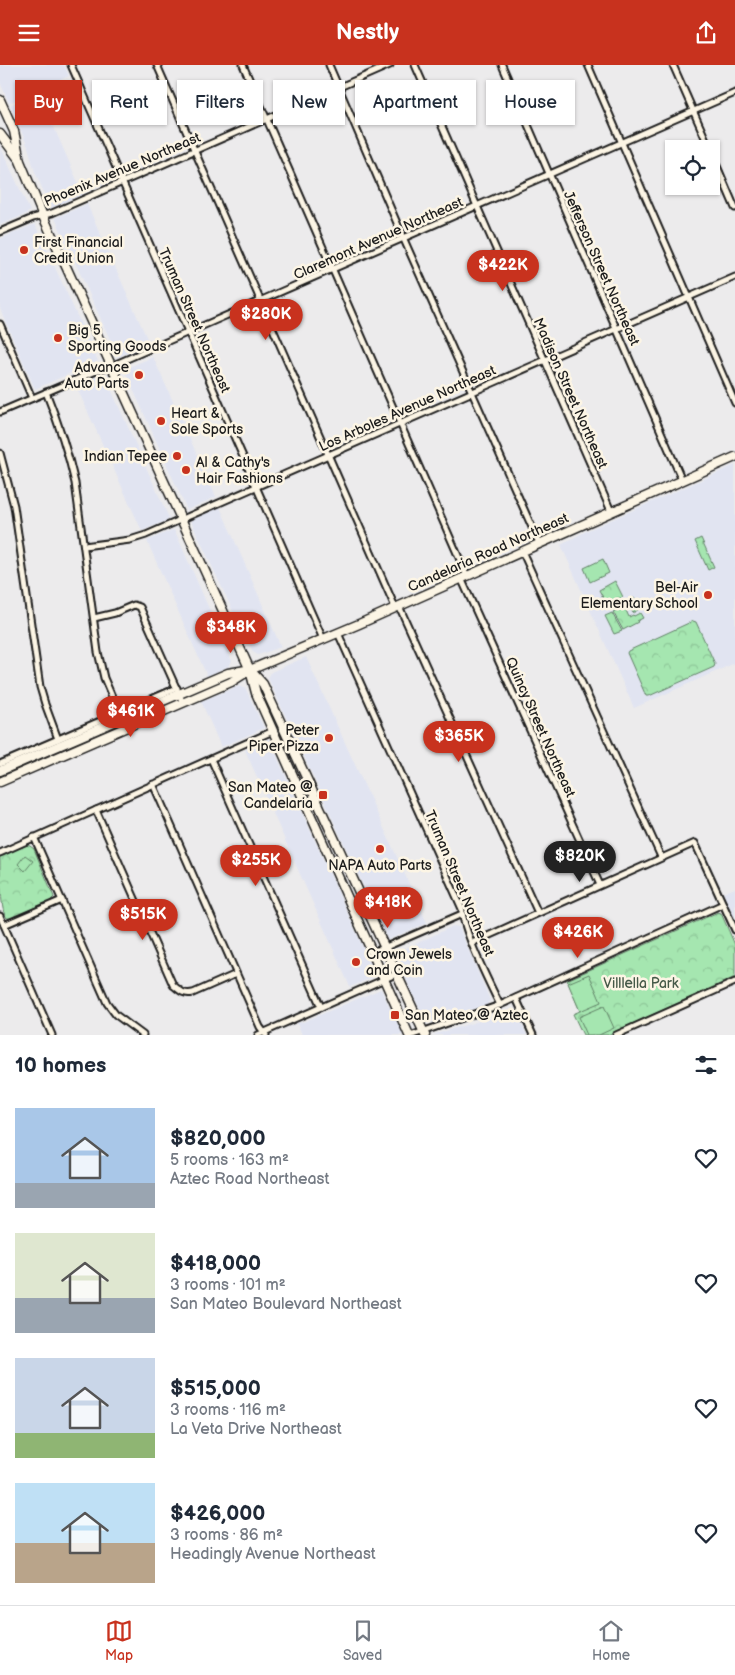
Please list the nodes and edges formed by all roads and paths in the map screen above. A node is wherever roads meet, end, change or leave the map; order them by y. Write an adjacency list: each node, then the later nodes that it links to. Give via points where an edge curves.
1 (71, 65): 25 (street, Truman Street Northeast)
2 (157, 65): 21 (street)
3 (243, 65): 17 (street, Quincy Street Northeast)
4 (329, 65): 10 (street)
5 (390, 65): 11 (street, Phoenix Avenue Northeast)
6 (415, 65): 26 (street, Madison Street Northeast)
7 (502, 65): 23 (street, Jefferson Street Northeast)
8 (588, 65): 20 (street)
9 (673, 65): 15 (street)
10 (336, 80)
11 (345, 84)
12 (735, 93): 15 (street, Claremont Avenue Northeast)
13 (0, 99): 22 (main road, via 14,131)
14 (345, 101): 30 (street)
15 (693, 111): 19 (street); 20 (street, Claremont Avenue Northeast)
16 (273, 116): 17 (street, Phoenix Avenue Northeast)
17 (267, 119): 21 (street, Phoenix Avenue Northeast); 31 (street, Quincy Street Northeast)
18 (0, 134): 22 (main road)
19 (706, 140)
20 (621, 143): 23 (street, Claremont Avenue Northeast); 33 (street)
21 (196, 151): 25 (street, Phoenix Avenue Northeast); 34 (street)
22 (20, 161): 28 (main road)
23 (549, 174): 26 (street, Claremont Avenue Northeast); 36 (street, Jefferson Street Northeast)
24 (720, 174): 27 (street)
25 (122, 183): 28 (street, Phoenix Avenue Northeast); 37 (street, Truman Street Northeast)
26 (477, 207): 30 (street, Claremont Avenue Northeast); 38 (street, Madison Street Northeast)
27 (735, 208)
28 (43, 216): 29 (street, Phoenix Avenue Northeast); 39 (main road)
29 (0, 232)
30 (404, 238): 31 (street, Claremont Avenue Northeast); 40 (street)
31 (332, 270): 34 (street, Claremont Avenue Northeast); 45 (street, Quincy Street Northeast)
32 (735, 277): 33 (street, Los Arboles Avenue Northeast)
33 (688, 297): 36 (street, Los Arboles Avenue Northeast); 43 (street)
34 (260, 302): 37 (street, Claremont Avenue Northeast); 47 (street)
35 (0, 324): 42 (street)
36 (616, 328): 38 (street, Los Arboles Avenue Northeast); 49 (street, Jefferson Street Northeast)
37 (188, 333): 39 (street, Claremont Avenue Northeast); 50 (street, Truman Street Northeast)
38 (544, 360): 40 (street, Los Arboles Avenue Northeast); 51 (street, Madison Street Northeast)
39 (111, 366): 41 (street, Claremont Avenue Northeast); 52 (main road)
40 (472, 391): 45 (street, Los Arboles Avenue Northeast); 53 (street)
41 (46, 392): 42 (street, Claremont Avenue Northeast); 54 (street, via 70,461)
42 (32, 398): 44 (street, Claremont Avenue Northeast)
43 (735, 403)
44 (0, 412)
45 (400, 423): 47 (street, Los Arboles Avenue Northeast); 56 (street, Quincy Street Northeast)
46 (0, 453): 66 (street, via 14,506 40,687)
47 (327, 455): 50 (street, Los Arboles Avenue Northeast); 57 (street)
48 (735, 457): 49 (main road, Candelaria Road Northeast)
49 (682, 480): 51 (main road, Candelaria Road Northeast)
50 (256, 487): 52 (street, Los Arboles Avenue Northeast); 60 (street, Truman Street Northeast)
51 (611, 511): 53 (main road, Candelaria Road Northeast)
52 (181, 519): 54 (street, Los Arboles Avenue Northeast, via 138,538); 61 (main road)
53 (539, 543): 55 (main road, Candelaria Road Northeast)
54 (84, 546): 58 (street)
55 (522, 551): 56 (main road, Candelaria Road Northeast); 75 (street)
56 (464, 577): 57 (main road, Candelaria Road Northeast); 76 (street, Quincy Street Northeast)
57 (397, 607): 59 (main road, Candelaria Road Northeast); 79 (street)
58 (94, 618): 62 (street, via 134,605 140,607); 64 (street, via 102,670)
59 (338, 633): 60 (main road, Candelaria Road Northeast); 80 (street, Truman Street Northeast)
60 (323, 639): 61 (main road, Candelaria Road Northeast)
61 (250, 670): 62 (main road, Candelaria Road Northeast, via 228,673); 63 (main road, Candelaria Road Northeast); 65 (main road, via 256,693); 70 (main road, via 263,684)
62 (178, 691): 63 (street); 64 (street); 68 (main road, Candelaria Road Northeast)
63 (183, 703): 69 (main road, Candelaria Road Northeast)
64 (119, 713): 66 (street)
65 (273, 731): 67 (street); 70 (main road, via 282,736 296,766); 86 (main road)
66 (58, 739): 68 (street)
67 (210, 759): 71 (street); 93 (street)
68 (0, 768): 69 (street)
69 (3, 781)
70 (309, 783): 85 (main road)
71 (153, 785): 72 (street); 87 (street)
72 (96, 810): 73 (street); 87 (street, via 173,985 187,994 193,993)
73 (34, 837): 74 (street); 77 (street)
74 (0, 853)
75 (661, 857): 76 (street); 78 (street, via 695,843)
76 (600, 885): 79 (street)
77 (62, 900): 82 (street); 97 (street, via 107,1003 116,1015)
78 (723, 904): 83 (street); 91 (street)
79 (538, 913): 84 (street)
80 (462, 914): 84 (street, Truman Street Northeast); 85 (street)
81 (0, 916): 82 (street)
82 (4, 925): 96 (street)
83 (735, 930)
84 (472, 943): 92 (street, Truman Street Northeast)
85 (384, 948): 86 (street); 88 (main road)
86 (372, 953): 89 (main road)
87 (236, 974): 95 (street)
88 (396, 975): 89 (street); 94 (main road)
89 (384, 980): 93 (street); 99 (main road)
90 (735, 982): 102 (street)
91 (516, 998): 92 (street); 101 (street)
92 (500, 1005): 94 (street)
93 (321, 1007): 95 (street)
94 (424, 1033): 100 (street)
95 (265, 1034): 98 (street)
96 (52, 1035)
97 (143, 1035)
98 (258, 1035)
99 (409, 1035)
100 (413, 1035)
101 (532, 1035)
102 (616, 1035)

